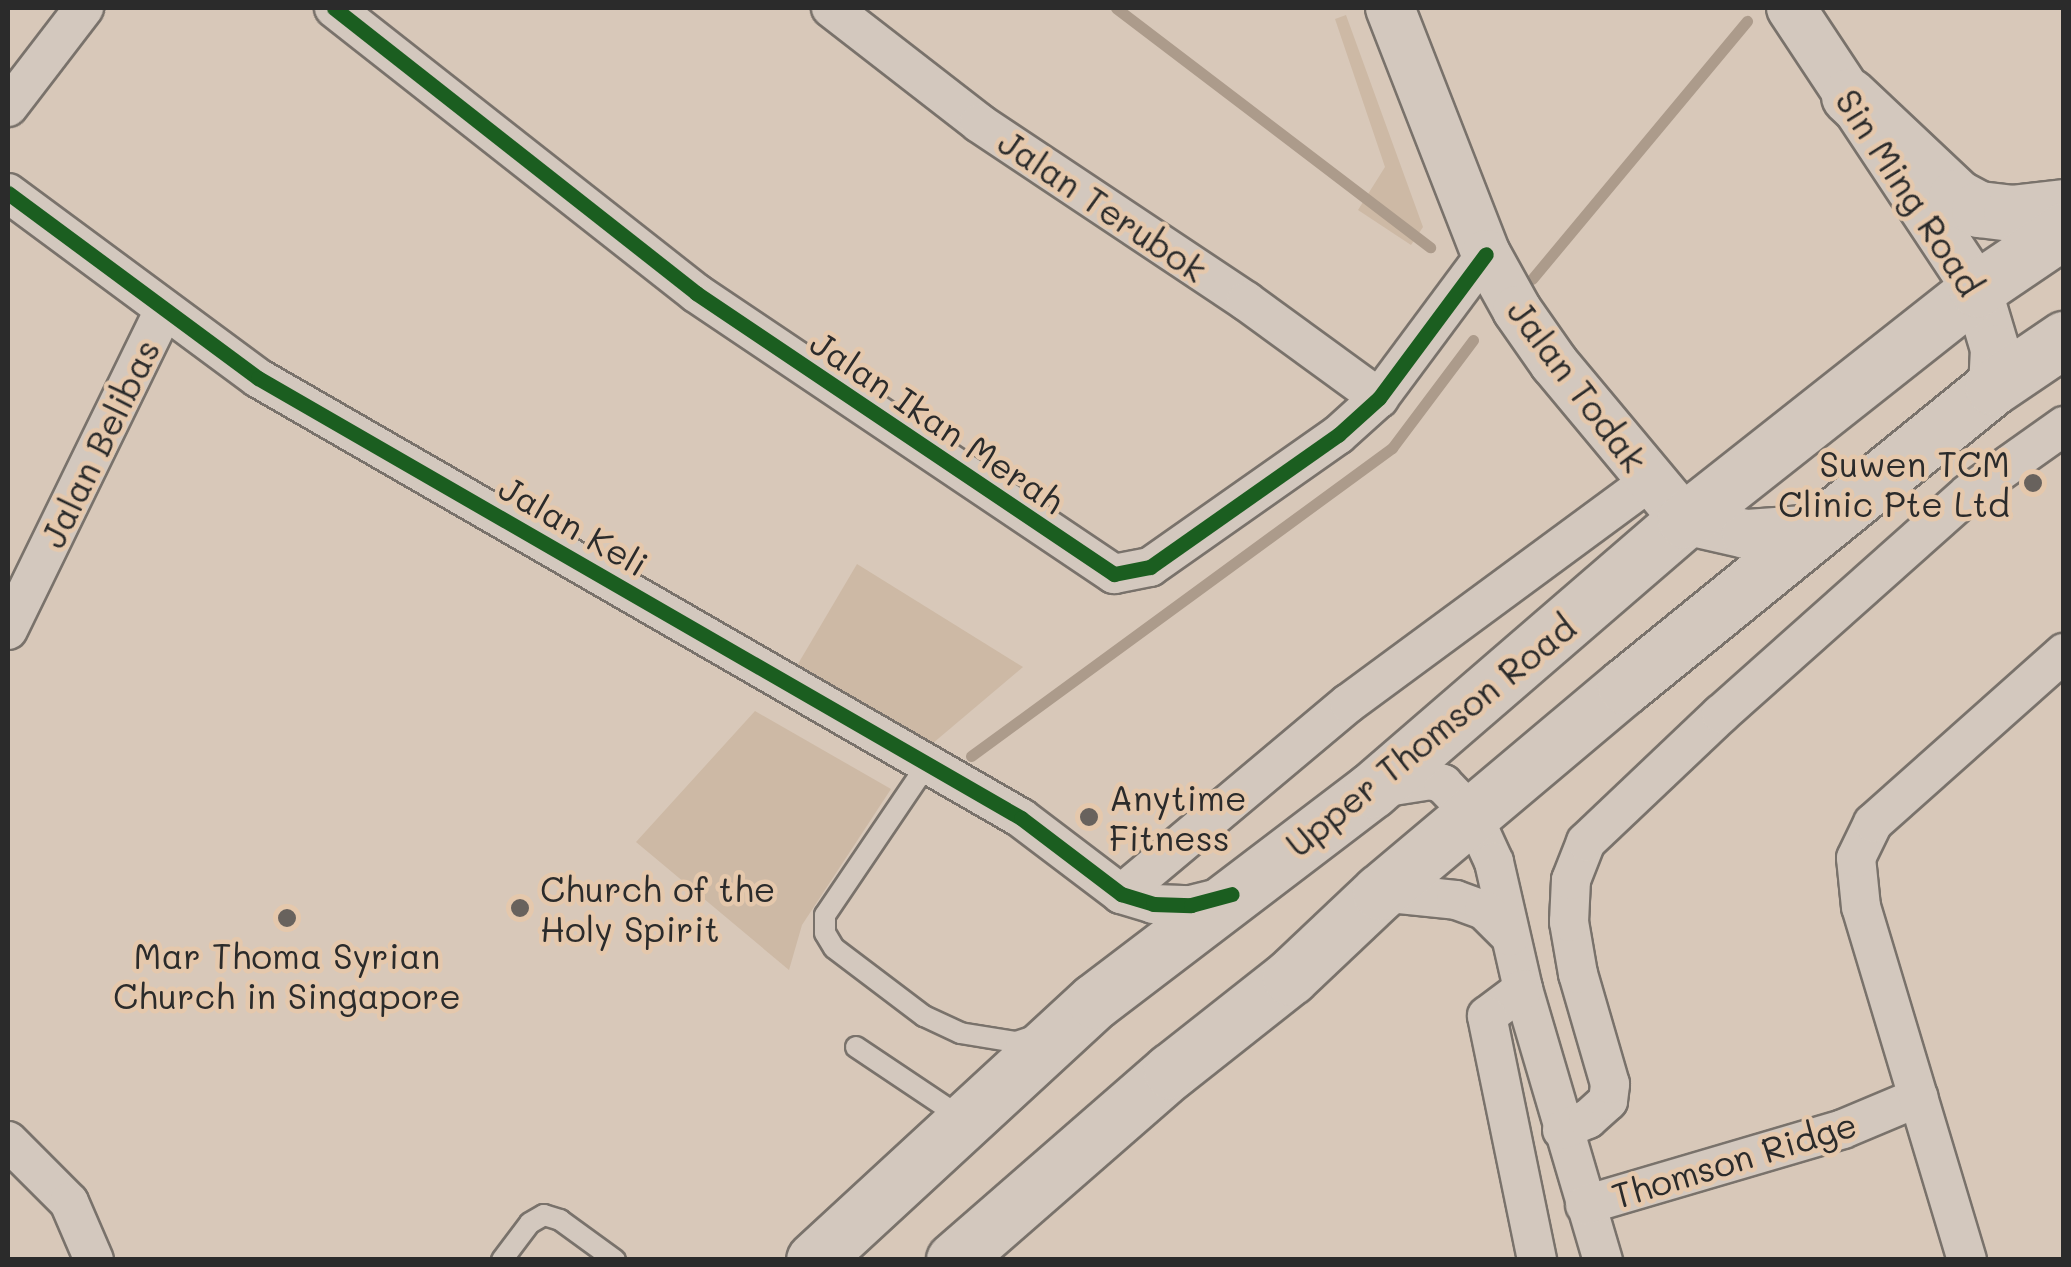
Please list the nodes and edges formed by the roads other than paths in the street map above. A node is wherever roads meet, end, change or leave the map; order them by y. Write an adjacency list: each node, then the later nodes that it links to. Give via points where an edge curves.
1 (84, 8): 7 (street)
2 (334, 8): 16 (street, Jalan Ikan Merah, via 696,293 1106,572 1150,567 1338,435)
3 (832, 8): 16 (street, Jalan Terubok, via 979,123 1246,300)
4 (1390, 8): 11 (street, Jalan Todak)
5 (1791, 8): 6 (street, Sin Ming Road)
6 (1850, 96): 9 (main road, via 1968,203 2011,213); 12 (street, Sin Ming Road)
7 (8, 107)
8 (8, 193): 13 (street, Jalan Keli)
9 (2064, 207)
10 (2064, 230): 12 (main road, Upper Thomson Road)
11 (1486, 254): 16 (street, Jalan Ikan Merah); 18 (street, Jalan Todak, via 1554,364)
12 (1977, 289): 15 (street, Sin Ming Road, via 1996,350); 18 (main road, Upper Thomson Road)
13 (164, 310): 20 (street, Jalan Belibas); 22 (street, Jalan Keli, via 258,378)
14 (2064, 338): 15 (main road)
15 (1992, 388): 19 (main road)
16 (1379, 398)
17 (2064, 426): 35 (street, via 1968,494 1586,842 1571,880 1568,922 1610,1084 1608,1101)
18 (1668, 500): 19 (street, via 1746,534); 23 (main road, Upper Thomson Road); 26 (street, via 1348,703)
19 (1816, 528): 24 (main road)
20 (8, 630)
21 (2064, 654): 33 (street, via 1872,822 1856,858 1861,907)
22 (928, 763): 26 (street, Jalan Keli, via 1020,818); 31 (lane, via 825,915 824,933 834,948 924,1016 960,1032 1016,1042)
23 (1372, 790): 24 (street, Thomson Ridge, via 1431,780); 27 (main road, Upper Thomson Road)
24 (1472, 814): 25 (main road); 28 (street, Thomson Ridge, via 1494,862)
25 (1380, 892): 28 (street, via 1456,900 1484,910); 42 (main road, via 1290,977)
26 (1121, 894): 27 (street, via 1191,905); 29 (street, via 1135,920)
27 (1232, 894): 29 (main road, Upper Thomson Road)
28 (1510, 936): 30 (street, Thomson Ridge)
29 (1133, 970): 31 (main road, Upper Thomson Road)
30 (1523, 989): 35 (street, Thomson Ridge); 43 (street, via 1487,1016)
31 (1066, 1026): 34 (main road, Upper Thomson Road)
32 (856, 1047): 34 (lane)
33 (1918, 1097): 37 (street, Thomson Ridge, via 1843,1129); 45 (street)
34 (962, 1118): 41 (main road, Upper Thomson Road)
35 (1562, 1130): 37 (street, Thomson Ridge)
36 (8, 1141): 38 (street, via 68,1202)
37 (1586, 1205): 44 (street)
38 (94, 1260)
39 (502, 1260): 40 (lane, via 544,1215)
40 (616, 1260)
41 (814, 1260)
42 (954, 1260)
43 (1536, 1260)
44 (1603, 1260)
45 (1968, 1260)

